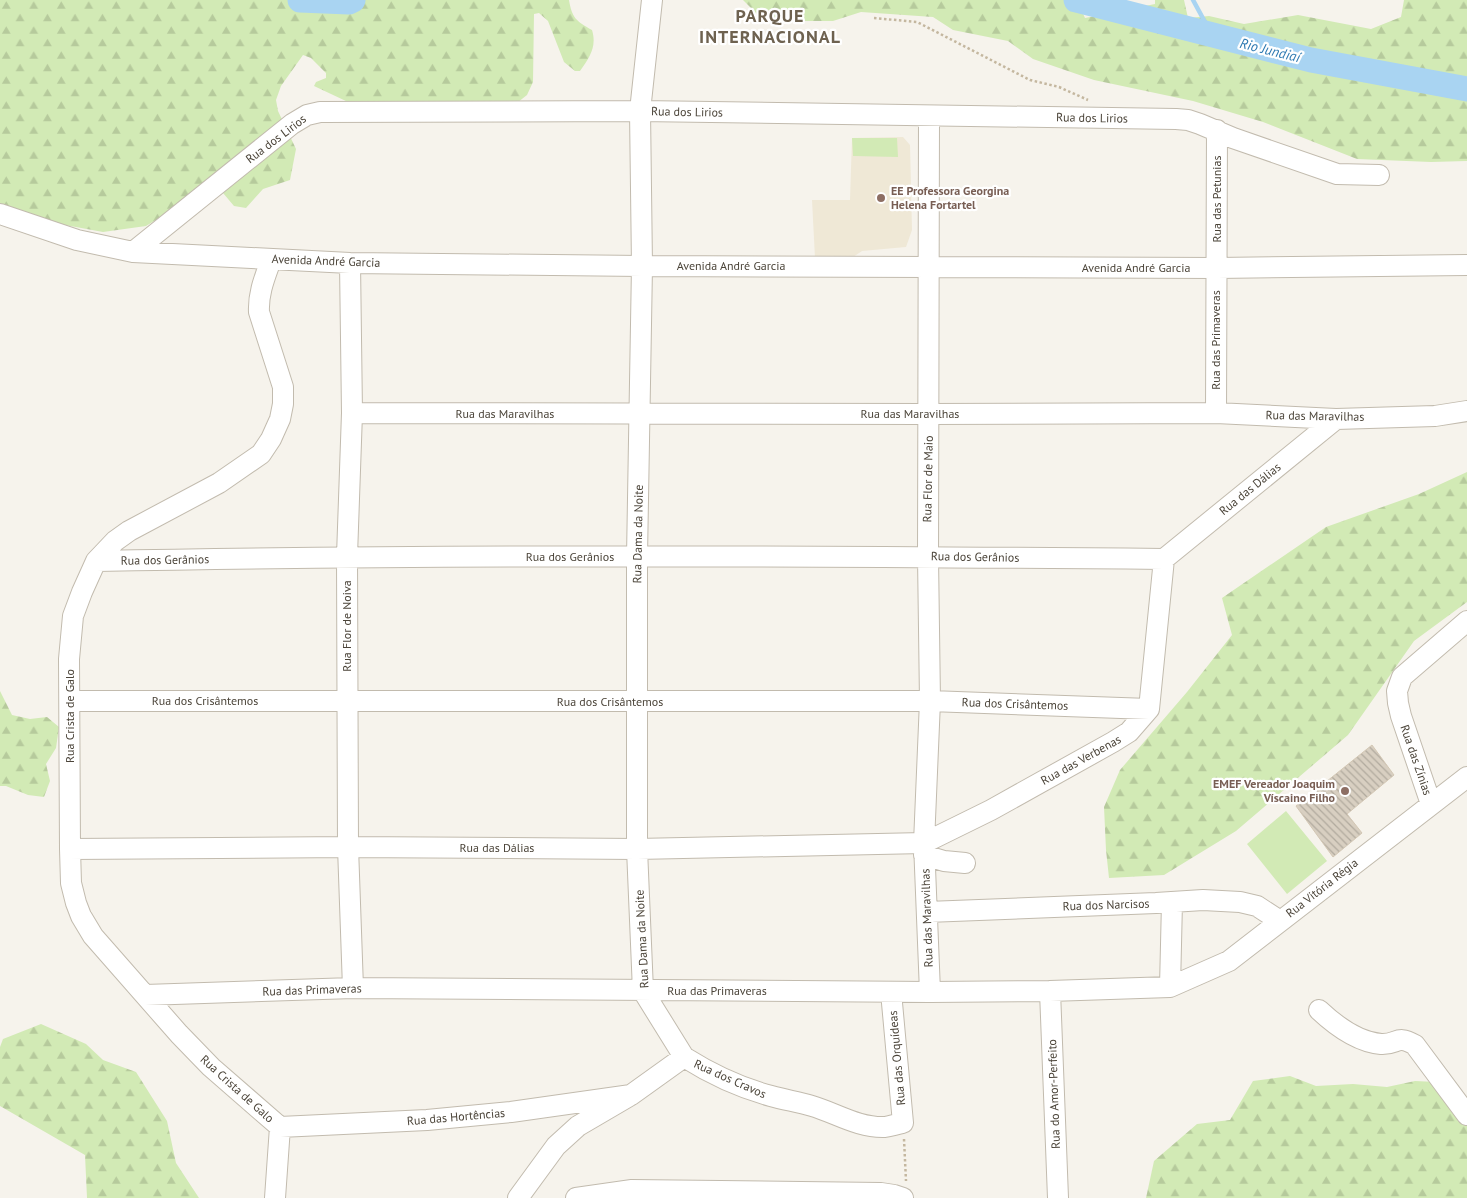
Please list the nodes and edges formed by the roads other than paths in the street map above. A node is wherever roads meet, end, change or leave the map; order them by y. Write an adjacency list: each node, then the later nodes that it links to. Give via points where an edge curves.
1 (652, 0): 2 (street, Rua Dama da Noite)
2 (640, 111): 3 (street, Rua dos Lirios); 7 (street, Rua dos Lirios, via 340,112 307,115 284,130); 10 (street, Rua Dama da Noite)
3 (929, 116): 4 (street, Rua dos Lirios, via 1176,119); 11 (street, Rua Flor de Maio)
4 (1217, 130): 5 (street, Rua dos Lirios, via 1337,174); 13 (street, Rua das Petunias)
5 (1378, 175)
6 (0, 214): 7 (street, Avenida André Garcia, via 77,240)
7 (134, 252): 8 (street, Avenida André Garcia)
8 (271, 260): 9 (street, Avenida André Garcia); 24 (street, Rua Crista de Galo, via 259,300 259,312 283,387 282,412 271,439 260,454 219,483 129,530)
9 (350, 263): 10 (street, Avenida André Garcia); 16 (street, Rua Flor de Noiva)
10 (642, 266): 11 (street, Avenida André Garcia); 17 (street, Rua Dama da Noite)
11 (928, 266): 13 (street, Avenida André Garcia); 18 (street, Rua Flor de Maio)
12 (1467, 266): 13 (street, Avenida André Garcia)
13 (1217, 268): 15 (street, Rua das Primaveras)
14 (1467, 411): 19 (street, Rua das Maravilhas, via 1435,416)
15 (1216, 413): 18 (street, Rua das Maravilhas); 19 (street, Rua das Maravilhas)
16 (352, 414): 17 (street, Rua das Maravilhas); 20 (street, Rua Flor de Noiva)
17 (640, 414): 18 (street, Rua das Maravilhas); 21 (street, Rua Dama da Noite)
18 (929, 414): 22 (street, Rua Flor de Maio)
19 (1336, 419): 23 (street, Rua das Dálias)
20 (346, 556): 21 (street, Rua dos Gerânios); 24 (street, Rua dos Gerânios); 28 (street, Rua Flor de Noiva)
21 (637, 557): 22 (street, Rua dos Gerânios); 29 (street, Rua Dama da Noite)
22 (928, 557): 23 (street, Rua dos Gerânios); 27 (street, Rua Flor de Maio)
23 (1164, 559): 30 (street)
24 (96, 561): 26 (street, Rua Crista de Galo, via 73,616)
25 (1467, 621): 32 (street, Rua das Zínias, via 1402,676 1397,691 1401,716)
26 (70, 701): 28 (street, Rua dos Crisântemos); 34 (street, Rua Crista de Galo)
27 (930, 701): 29 (street, Rua dos Crisântemos); 30 (street, Rua dos Crisântemos); 36 (street, Rua Flor de Maio)
28 (347, 702): 29 (street, Rua dos Crisântemos); 33 (street, Rua Flor de Noiva)
29 (637, 702): 35 (street, Rua Dama da Noite)
30 (1149, 709): 36 (street, Rua das Verbenas, via 1121,737)
31 (1467, 777): 32 (street, Rua Vitória Régia)
32 (1431, 804): 40 (street, Rua Vitória Régia)
33 (348, 847): 34 (street, Rua das Dálias); 35 (street, Rua das Dálias); 42 (street, Rua Flor de Noiva)
34 (70, 848): 47 (street, Rua Crista de Galo, via 71,883 81,916 93,936)
35 (637, 849): 36 (street, Rua das Dálias); 43 (street, Rua Dama da Noite)
36 (924, 849): 37 (street, via 944,861); 39 (street, Rua das Maravilhas)
37 (965, 863)
38 (1172, 902): 39 (street, Rua dos Narcisos); 40 (street, Rua dos Narcisos, via 1240,902 1257,906); 41 (street)
39 (927, 912): 46 (street, Rua das Maravilhas)
40 (1280, 921): 41 (street, Rua Vitória Régia, via 1229,961)
41 (1170, 987): 44 (street, Rua das Primaveras)
42 (352, 988): 43 (street, Rua das Primaveras); 47 (street, Rua das Primaveras)
43 (643, 991): 45 (street, Rua das Primaveras); 49 (street, Rua Dama da Noite)
44 (1050, 991): 46 (street, Rua das Primaveras); 60 (street, Rua do Amor-Perfeito)
45 (891, 992): 46 (street, Rua das Primaveras); 52 (street, Rua das Orquídeas)
46 (930, 992)
47 (145, 995): 53 (street, Rua Crista de Galo, via 212,1067)
48 (1319, 1010): 51 (street, via 1357,1037 1383,1044 1403,1040 1415,1046)
49 (684, 1057): 50 (street, Rua dos Cravos); 52 (street, Rua dos Cravos, via 750,1089 824,1109 858,1124 885,1127)
50 (631, 1095): 53 (street, Rua das Hortências, via 427,1120); 58 (street, Rua dos Cravos, via 578,1126 556,1146)
51 (1467, 1115)
52 (903, 1123)
53 (280, 1127): 57 (street, Rua Crista de Galo)
54 (904, 1193): 56 (street)
55 (632, 1194): 56 (street); 59 (street)
56 (767, 1195)
57 (275, 1198)
58 (518, 1198)
59 (576, 1198)
60 (1058, 1198)

